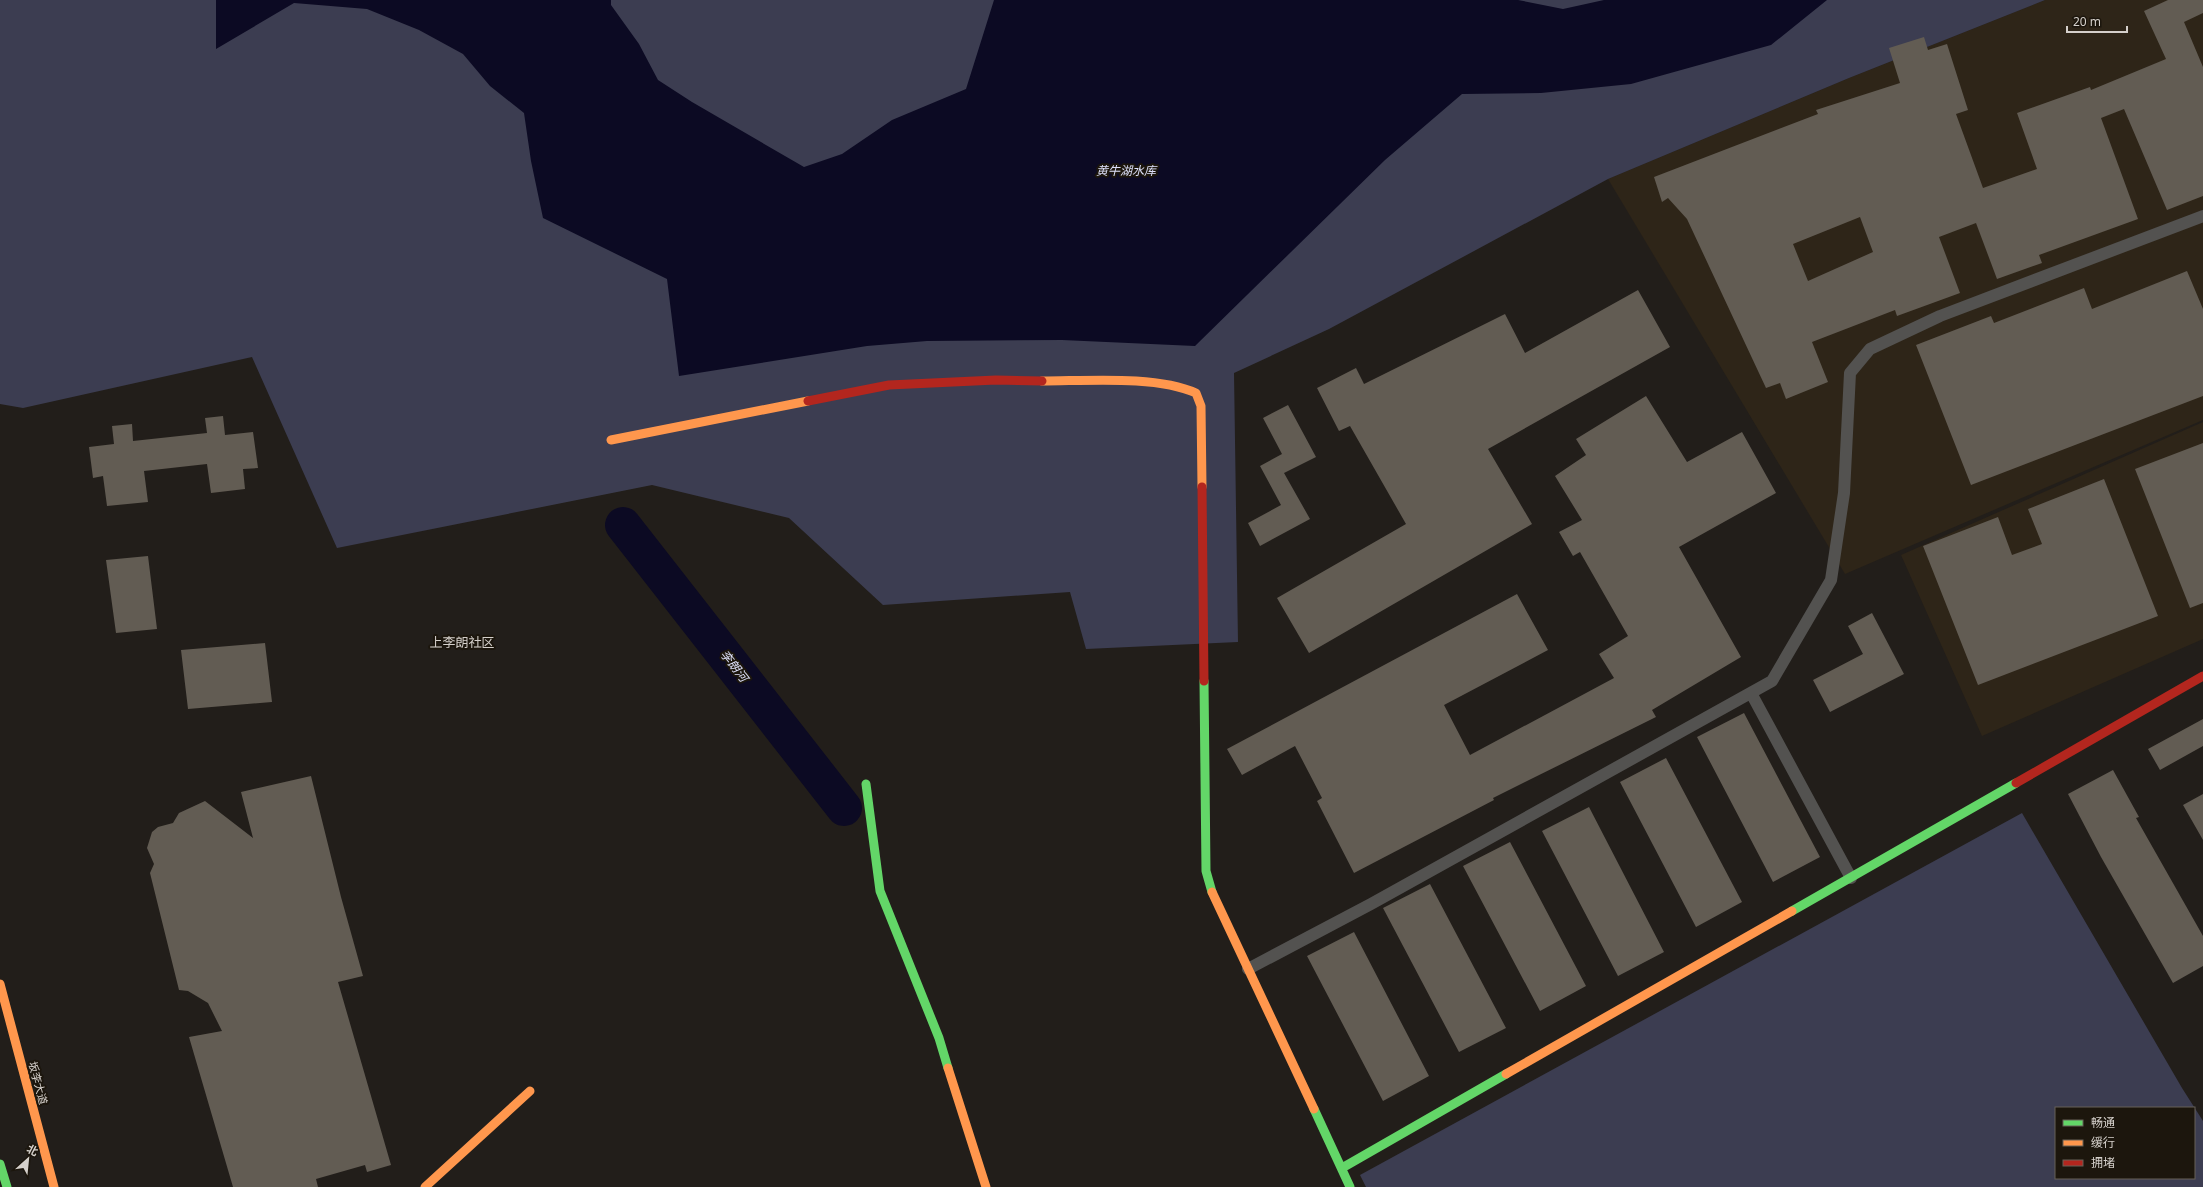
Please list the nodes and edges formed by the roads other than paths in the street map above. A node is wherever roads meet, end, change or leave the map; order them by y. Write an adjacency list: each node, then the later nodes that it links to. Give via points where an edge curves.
1 (2203, 216): 4 (lane, via 1940,316 1870,349 1850,373 1844,493 1831,580 1772,681)
2 (610, 440): 7 (street, via 889,385 996,380 1157,382 1196,392 1201,406 1206,871 1214,898)
3 (2203, 676): 6 (street)
4 (1750, 693): 6 (lane); 7 (lane, via 1371,904)
5 (866, 784): 15 (street, via 880,891 939,1038)
6 (1851, 878): 11 (street)
7 (1248, 969): 11 (street)
8 (0, 984): 13 (street, 坂李大道)
9 (530, 1091): 14 (street)
10 (0, 1164): 12 (street)
11 (1342, 1168): 16 (street)
12 (7, 1187)
13 (54, 1187)
14 (425, 1187)
15 (986, 1187)
16 (1350, 1187)

